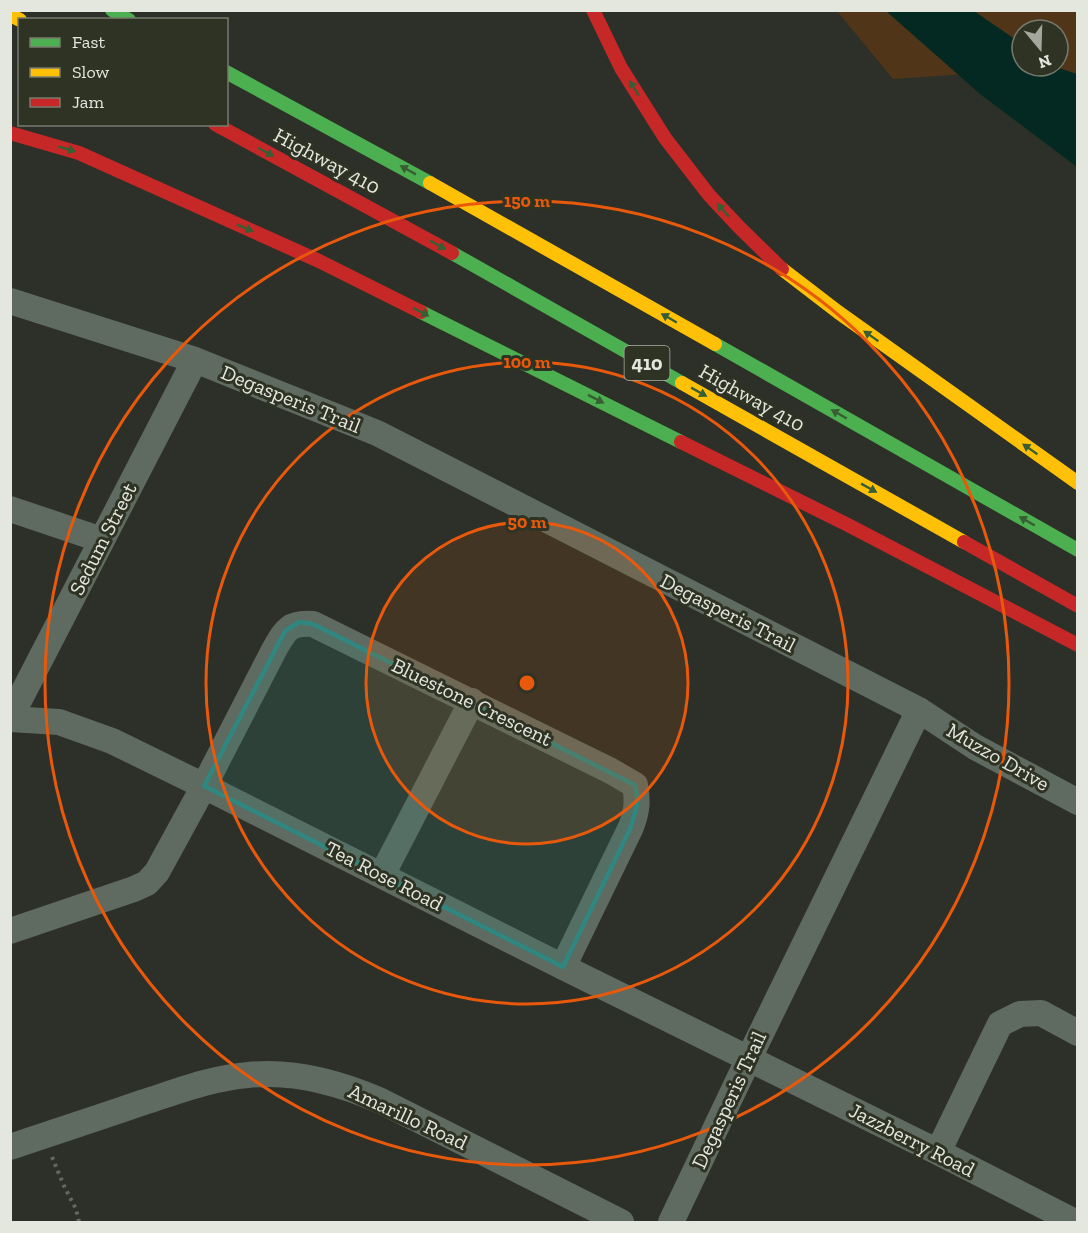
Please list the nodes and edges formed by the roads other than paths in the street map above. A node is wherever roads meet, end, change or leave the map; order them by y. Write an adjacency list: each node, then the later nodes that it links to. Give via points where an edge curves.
1 (112, 10): 3 (highway)
2 (593, 10): 9 (highway, one-way to 2, via 838,312 785,272 739,228 665,138 621,68)
3 (126, 18)
4 (228, 73): 12 (highway, Highway 410 / 410, one-way to 4, via 413,172)
5 (218, 126): 13 (highway, Highway 410 / 410, one-way to 13, via 413,231)
6 (10, 133): 14 (highway, one-way to 14, via 79,153 319,261 826,514)
7 (10, 301): 8 (street, Degasperis Trail)
8 (195, 360): 11 (street, Sedum Street); 16 (street, Degasperis Trail, via 377,433)
9 (1077, 483)
10 (10, 509): 11 (street)
11 (102, 540): 17 (street, Sedum Street)
12 (1077, 550)
13 (1077, 606)
14 (1077, 645)
15 (472, 701): 18 (street, Bluestone Crescent, via 313,624 299,622 285,631 273,650); 20 (street); 22 (street, Bluestone Crescent, via 636,785 638,801 631,827)
16 (919, 710): 19 (street, Muzzo Drive, via 975,747); 24 (street, Degasperis Trail)
17 (10, 719): 18 (street, Tea Rose Road, via 59,722 112,741)
18 (204, 786): 20 (street, Tea Rose Road); 21 (street, via 166,858 147,883)
19 (1077, 802)
20 (382, 875): 22 (street, Tea Rose Road)
21 (10, 931)
22 (563, 967): 24 (street, Tea Rose Road)
23 (1077, 1033): 26 (street, via 1041,1013 1020,1014 1000,1024)
24 (749, 1058): 26 (street, Jazzberry Road); 28 (street, Degasperis Trail)
25 (10, 1147): 27 (street, Amarillo Road, via 196,1085 247,1075 304,1077 359,1091 381,1101)
26 (938, 1152): 29 (street, Jazzberry Road)
27 (621, 1222)
28 (671, 1222)
29 (1075, 1222)

